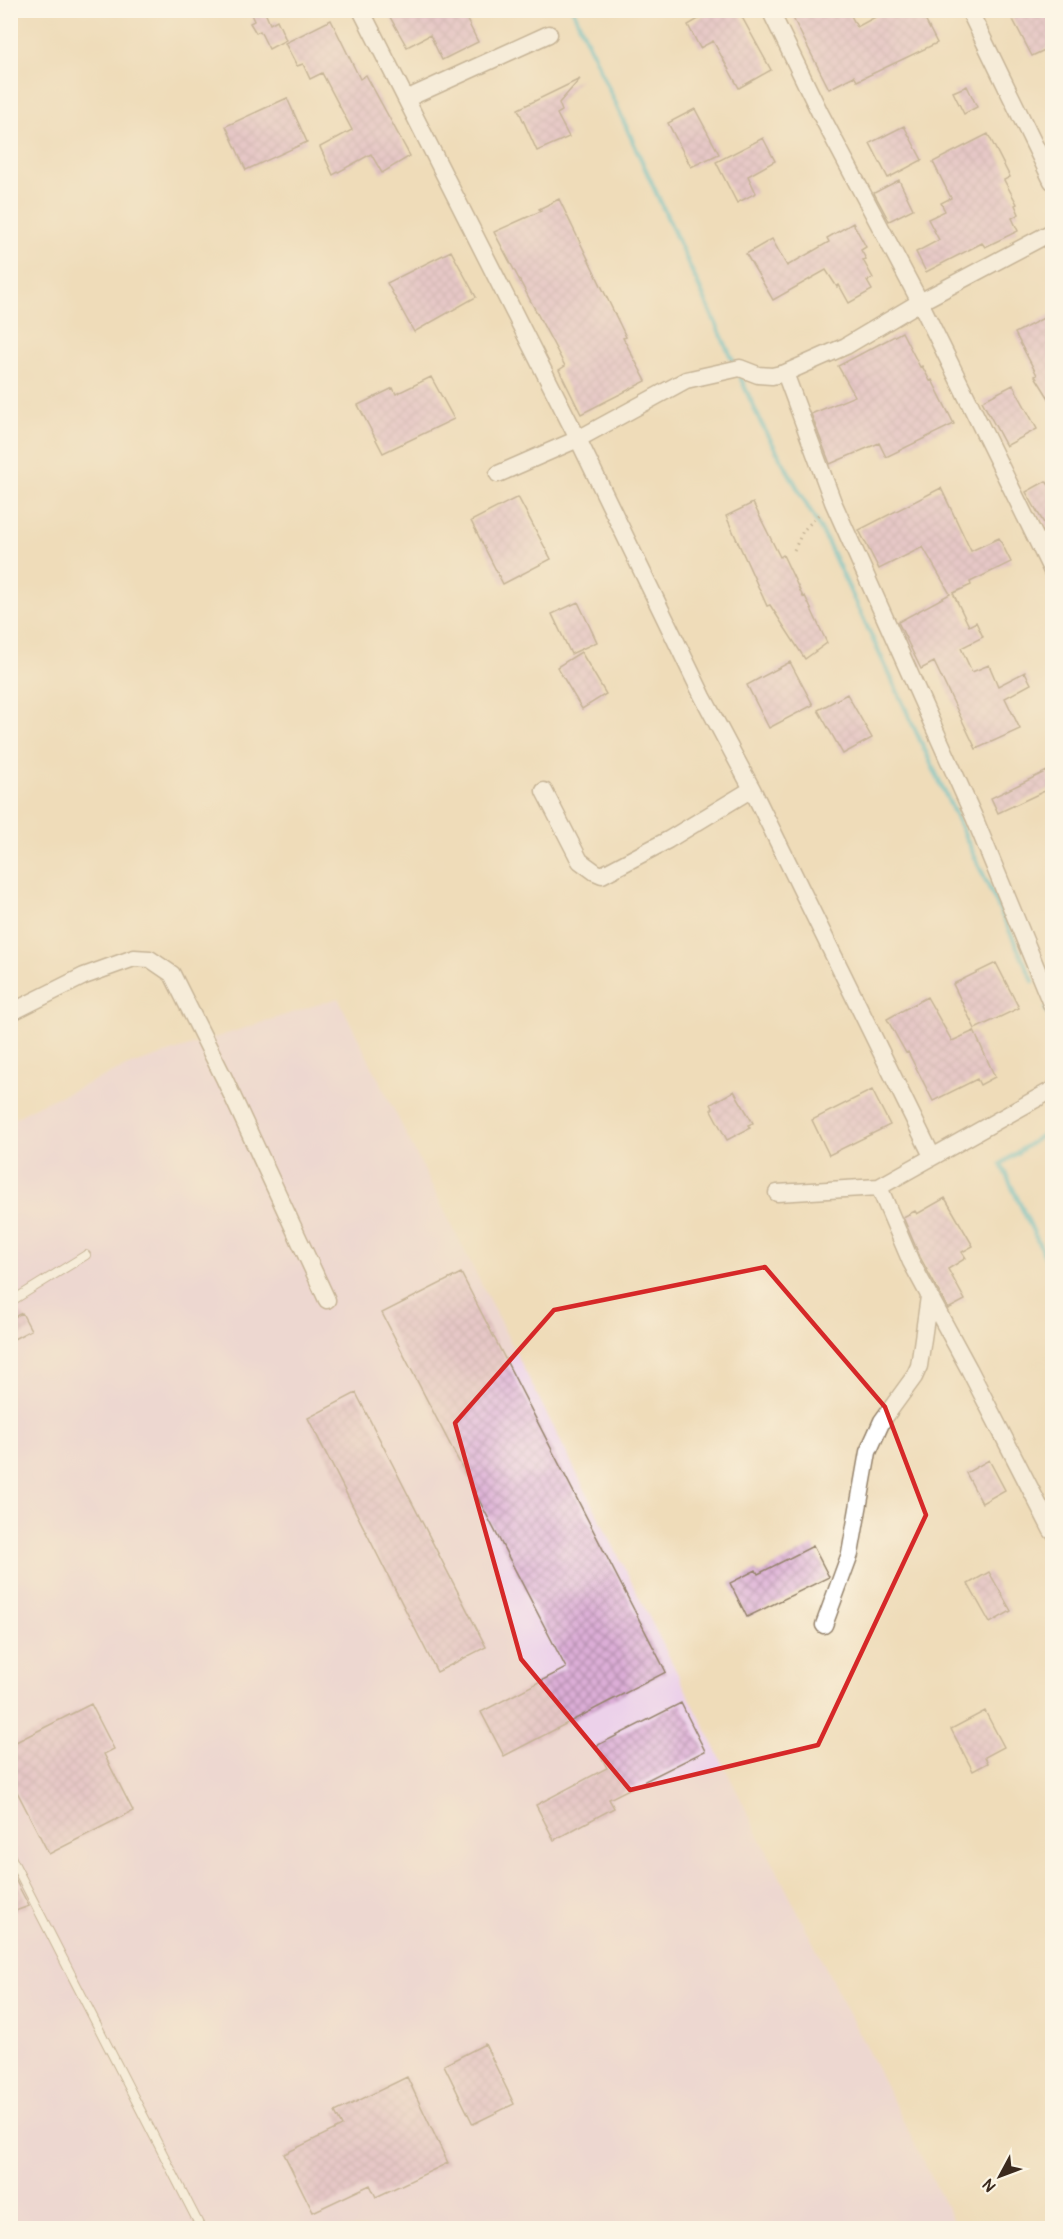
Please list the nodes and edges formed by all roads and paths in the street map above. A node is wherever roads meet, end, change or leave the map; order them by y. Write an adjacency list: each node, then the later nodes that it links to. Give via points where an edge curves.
1 (361, 10): 5 (street)
2 (770, 10): 8 (street)
3 (969, 10): 6 (street)
4 (549, 34): 5 (street)
5 (406, 99): 10 (street)
6 (1053, 181)
7 (1053, 232): 8 (street)
8 (920, 302): 9 (street, via 846,346); 14 (street)
9 (785, 373): 10 (street, via 758,375 740,368 686,380); 12 (street)
10 (578, 439): 11 (street); 15 (street)
11 (498, 474)
12 (833, 502): 13 (path, via 812,519); 17 (street, via 974,817)
13 (794, 550)
14 (1053, 571)
15 (752, 789): 16 (street, via 602,874 580,861); 20 (street)
16 (544, 791)
17 (1053, 1006)
18 (10, 1013): 25 (street, via 84,976 134,958 150,959 172,974)
19 (1053, 1090): 20 (street)
20 (932, 1156): 21 (street)
21 (879, 1187): 22 (street); 24 (street)
22 (777, 1193)
23 (86, 1255): 26 (lane)
24 (929, 1297): 27 (street); 28 (street, via 919,1366 882,1421 868,1452 850,1554)
25 (327, 1300)
26 (10, 1302)
27 (1053, 1531)
28 (824, 1625)
29 (10, 1855): 30 (lane)
30 (201, 2229)

